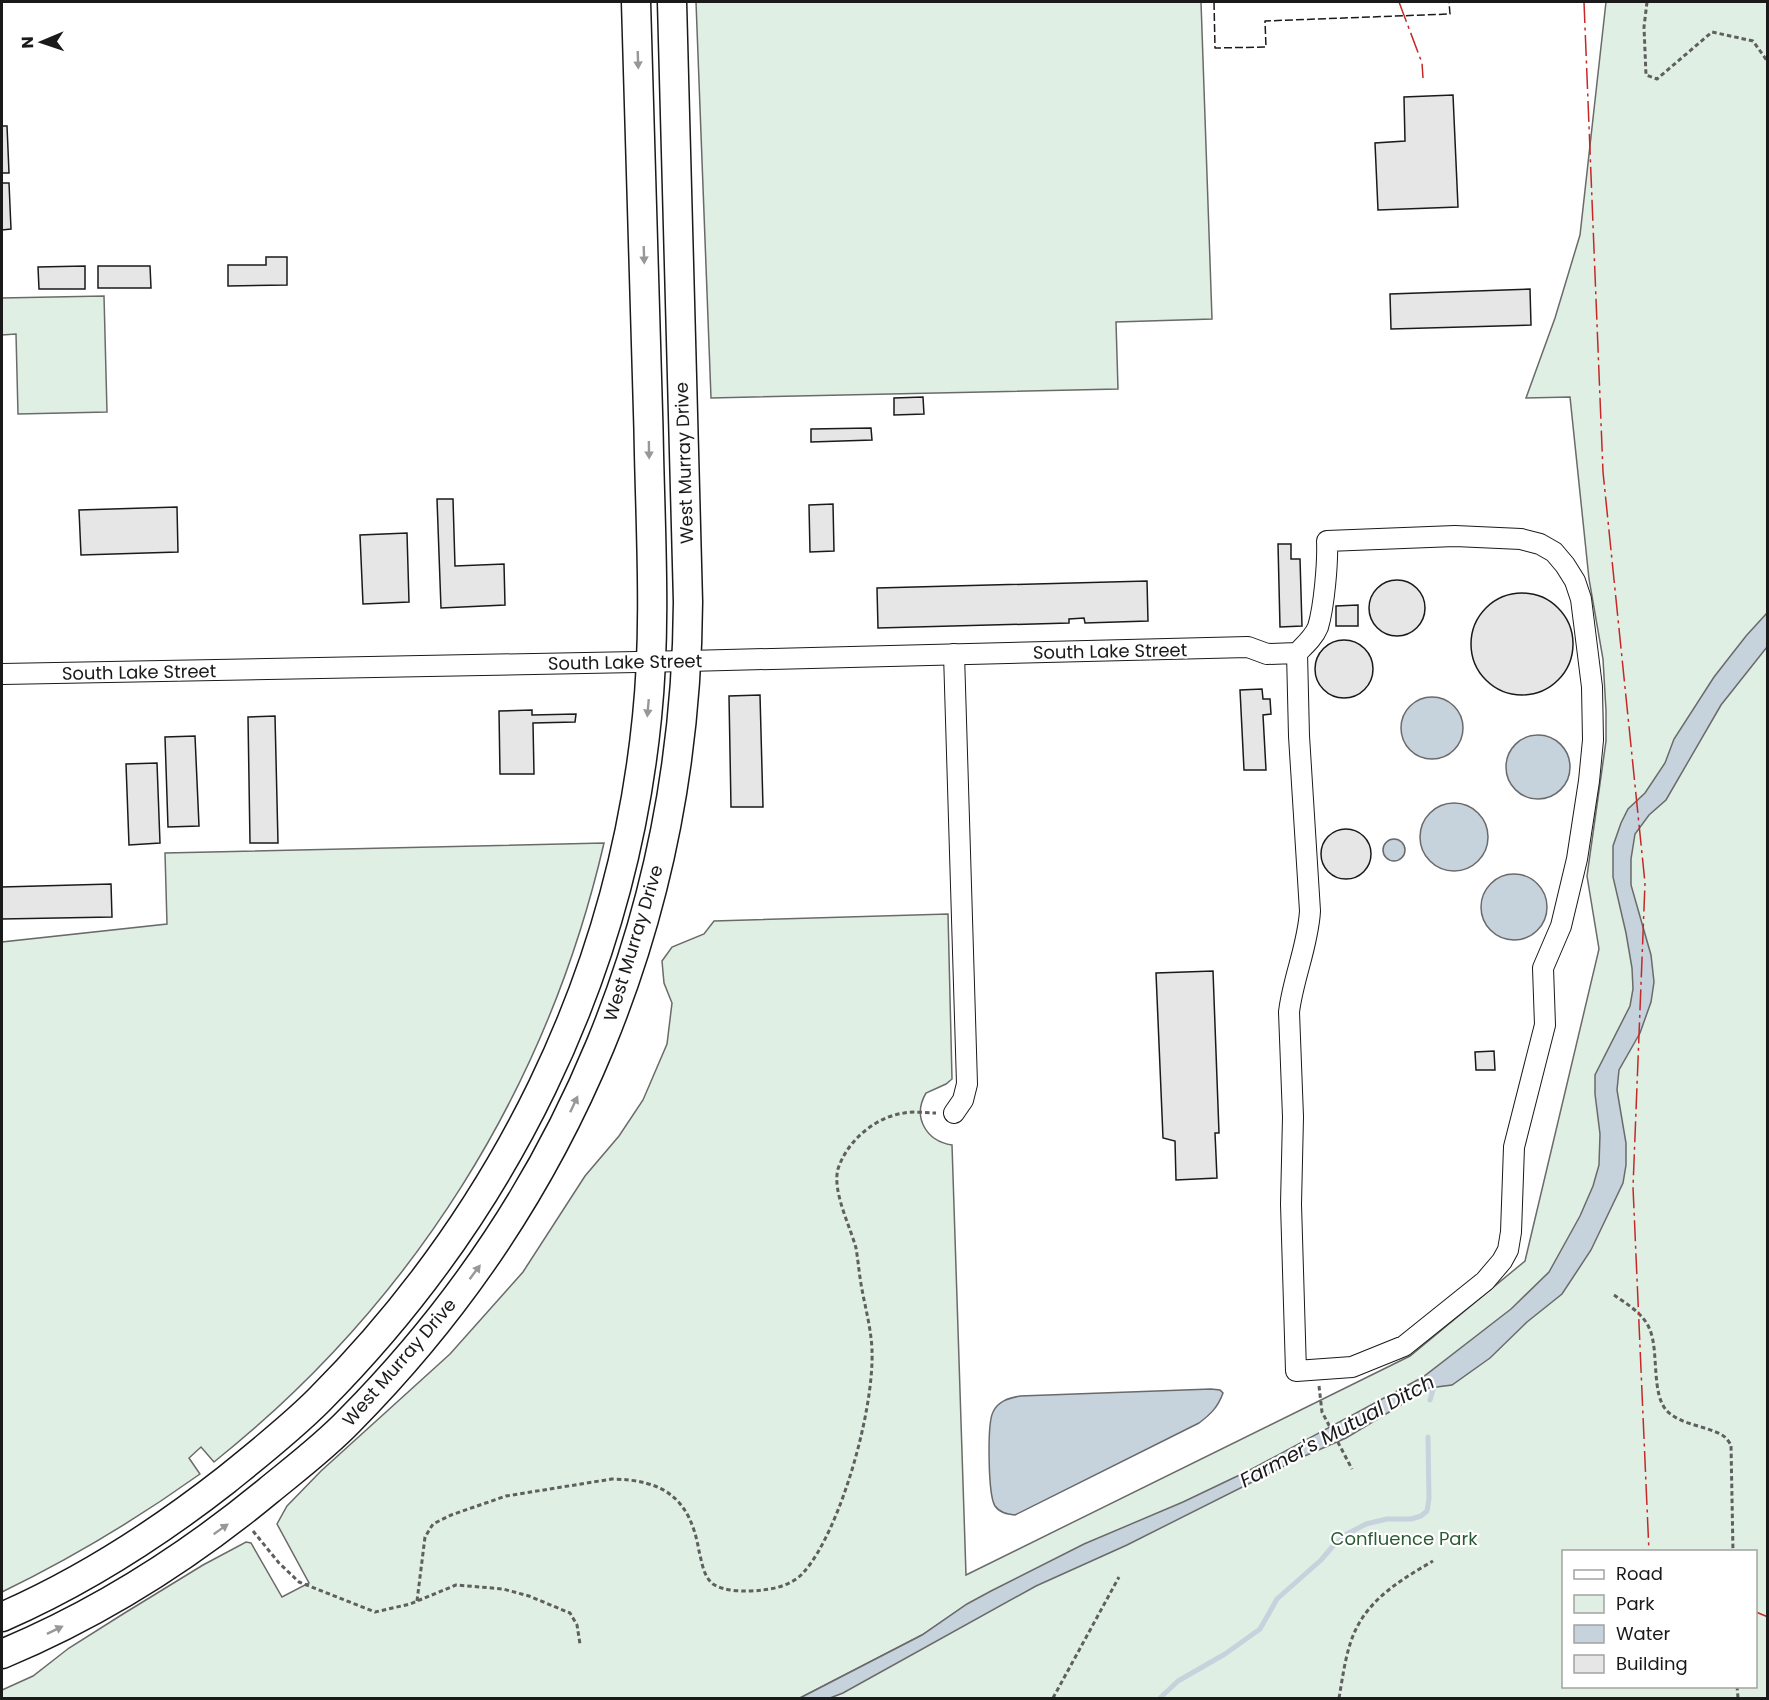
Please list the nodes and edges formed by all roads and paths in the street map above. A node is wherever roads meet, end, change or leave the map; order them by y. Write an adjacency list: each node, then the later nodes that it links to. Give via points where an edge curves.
1 (636, 2): 8 (highway, West Murray Drive, one-way to 8)
2 (672, 2): 7 (highway, West Murray Drive)
3 (1647, 2): 4 (path, via 1646,75 1657,79 1713,32 1753,41)
4 (1767, 62)
5 (1297, 653): 6 (street, South Lake Street, via 1267,654 1248,647); 12 (street, via 1310,911 1309,931 1289,1012 1291,1204 1296,1371); 12 (street, via 1317,628 1327,541 1455,536 1521,539 1554,552 1575,581 1581,599 1592,687 1593,740 1586,803 1561,926 1543,968 1545,1024 1514,1147 1508,1250 1485,1281 1404,1346 1352,1367)
6 (954, 654): 7 (street, South Lake Street); 10 (street, via 967,1084)
7 (688, 661): 8 (street, South Lake Street); 14 (highway, West Murray Drive, one-way to 7, via 348,1422 408,1357 485,1258 551,1153 618,1001 644,921 673,794)
8 (651, 662): 9 (street, South Lake Street); 19 (highway, West Murray Drive, one-way to 19, via 636,795 599,948 550,1072 495,1177 466,1222 394,1319 318,1401 270,1445 150,1536)
9 (2, 674)
10 (954, 1113): 18 (path, via 904,1113 877,1122 856,1139 838,1170 839,1196 856,1251 871,1338 872,1383 848,1485 834,1522 802,1574 789,1584 762,1590 737,1590 712,1583 703,1571 697,1535 682,1504 658,1486 612,1479 506,1496 433,1524 425,1537)
11 (1614, 1295): 15 (path, via 1637,1312 1650,1329 1658,1394 1667,1411 1691,1425 1723,1435 1731,1445)
12 (1318, 1370): 13 (path, via 1322,1412)
13 (1352, 1469)
14 (240, 1515): 18 (path, via 299,1582 375,1612); 21 (highway, West Murray Drive, one-way to 14, via 80,1617 169,1565)
15 (1733, 1550)
16 (1433, 1562): 23 (path, via 1398,1582 1368,1610 1356,1628)
17 (1119, 1576): 22 (path)
18 (417, 1601): 20 (path, via 456,1585 503,1589 570,1613)
19 (2, 1617)
20 (580, 1644)
21 (2, 1654)
22 (1053, 1698)
23 (1339, 1698)

